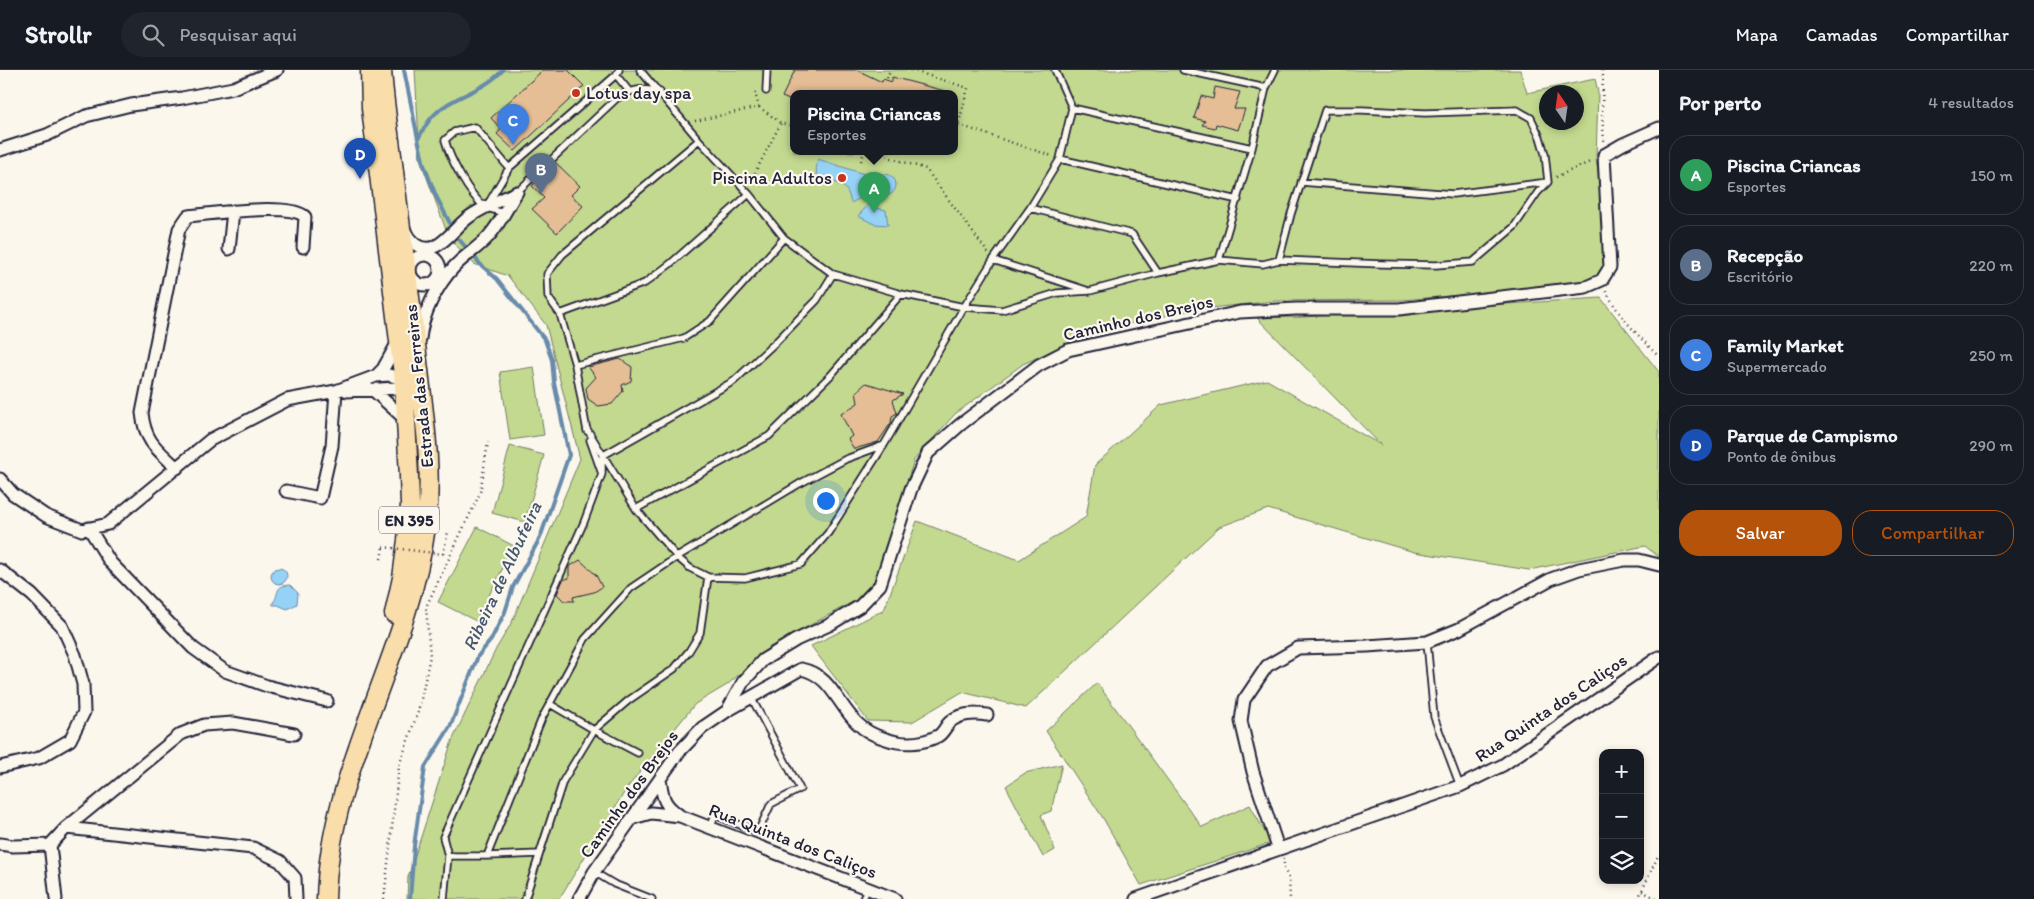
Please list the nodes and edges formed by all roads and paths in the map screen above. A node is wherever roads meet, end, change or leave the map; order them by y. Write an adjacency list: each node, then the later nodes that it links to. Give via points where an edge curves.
1 (277, 70): 31 (street, via 234,88 130,105 86,116 47,135)
2 (364, 70): 20 (street)
3 (640, 70): 18 (lane)
4 (767, 70): 17 (lane)
5 (890, 70): 14 (path)
6 (911, 70): 25 (path, via 968,88)
7 (1055, 70): 22 (lane)
8 (1183, 70): 11 (lane)
9 (1275, 70): 15 (lane)
10 (1603, 70): 35 (path)
11 (1204, 72): 15 (lane)
12 (378, 73): 20 (main road, Estrada das Ferreiras / EN 395); 47 (main road, Estrada das Ferreiras / EN 395)
13 (617, 73): 16 (lane); 38 (lane)
14 (887, 78)
15 (1266, 88): 30 (lane)
16 (629, 91): 18 (lane, via 645,88); 41 (lane, via 616,99)
17 (766, 91)
18 (660, 92): 24 (lane)
19 (755, 93): 21 (path)
20 (371, 102): 32 (main road, Estrada das Ferreiras / EN 395)
21 (759, 107): 23 (path); 24 (path)
22 (1072, 108): 30 (lane); 36 (lane)
23 (781, 123): 26 (path); 42 (path)
24 (686, 124): 29 (lane)
25 (959, 125): 27 (path); 36 (path)
26 (790, 126)
27 (958, 128)
28 (1659, 128): 35 (street)
29 (699, 140): 42 (lane); 67 (lane, via 562,255 547,274 548,297)
30 (1252, 148): 43 (lane)
31 (0, 150)
32 (372, 153): 54 (main road, Estrada das Ferreiras / EN 395); 61 (street, via 383,177 394,258)
33 (863, 155): 37 (path)
34 (882, 155): 55 (path, via 926,169)
35 (1604, 155): 40 (path); 62 (street, via 1610,267)
36 (1060, 159): 43 (lane); 45 (lane)
37 (862, 160)
38 (509, 168): 44 (lane); 44 (lane, via 475,127 454,132 445,140 454,165)
39 (1302, 182): 40 (lane, via 1452,194); 40 (lane, via 1325,110 1425,113 1517,110 1531,118 1540,137); 57 (lane)
40 (1548, 182): 57 (lane, via 1514,228 1473,262 1436,265)
41 (517, 192): 44 (street); 48 (street)
42 (748, 192): 50 (lane); 67 (lane, via 645,283)
43 (1238, 200): 56 (lane)
44 (486, 208): 48 (lane); 53 (street, via 466,219)
45 (1030, 208): 55 (lane); 59 (lane, via 1132,234)
46 (233, 211): 51 (street, via 283,210 302,214 305,217); 52 (street); 81 (street, via 188,216 179,229 142,413 144,427 153,446)
47 (398, 211): 53 (street, via 412,241); 61 (main road, Estrada das Ferreiras / EN 395)
48 (504, 213): 65 (street, via 489,236 449,274)
49 (379, 231): 54 (lane)
50 (784, 238): 60 (lane); 71 (lane, via 710,321 684,338)
51 (303, 247)
52 (229, 249)
53 (429, 252): 58 (street); 61 (street, via 416,258)
54 (388, 257): 68 (main road, Estrada das Ferreiras / EN 395)
55 (993, 260): 63 (lane); 66 (lane)
56 (1219, 260): 57 (lane, via 1263,264); 59 (lane)
57 (1279, 260)
58 (440, 273): 61 (street, via 434,282 425,286); 65 (street)
59 (1158, 273): 63 (lane)
60 (833, 274): 64 (lane); 80 (lane, via 817,300 734,381)
61 (409, 275): 68 (street, via 399,294 403,319); 70 (main road, Estrada das Ferreiras / EN 395)
62 (1602, 280): 69 (path, via 1612,303 1630,328); 100 (street, Caminho dos Brejos, via 1586,287 1399,309 1240,312 1068,350 1040,365 928,453 911,489 880,585 860,606 763,660 744,682)
63 (1090, 292): 66 (lane, via 1057,293 1002,310)
64 (901, 294): 66 (lane); 86 (lane, via 831,375 769,436)
65 (435, 297): 70 (street, via 421,328)
66 (964, 306): 79 (lane)
67 (560, 314): 71 (lane)
68 (398, 342): 72 (street); 73 (main road, Estrada das Ferreiras / EN 395)
69 (1659, 357)
70 (418, 359): 73 (street, via 413,375); 85 (main road, Estrada das Ferreiras / EN 395, via 429,456)
71 (575, 364): 77 (lane)
72 (376, 376): 73 (street, via 389,375); 75 (street)
73 (404, 383): 74 (street, via 397,388); 76 (main road, Estrada das Ferreiras / EN 395); 85 (street, via 409,387 416,406)
74 (373, 390): 75 (street); 76 (street)
75 (336, 391): 81 (street, via 287,400 210,440); 84 (street, via 332,446 320,498)
76 (406, 420): 96 (main road, Estrada das Ferreiras / EN 395, via 410,506 407,540 402,578)
77 (587, 429): 80 (lane); 82 (lane)
78 (488, 442): 125 (path, via 480,493 426,606 430,656 419,709 399,766)
79 (884, 444): 89 (lane, via 846,459 799,484); 93 (lane, via 828,534 801,564 745,578)
80 (602, 456): 82 (lane); 86 (lane)
81 (177, 468): 87 (street, via 108,524)
82 (602, 474): 117 (lane, via 584,522 443,837)
83 (0, 479): 87 (street, via 13,494 46,516 82,530)
84 (286, 490)
85 (428, 504): 96 (main road, Estrada das Ferreiras / EN 395, via 415,582)
86 (636, 509): 89 (lane)
87 (89, 528): 98 (street, via 110,562 193,648 225,671 266,686)
88 (448, 532): 90 (path, bridge, via 443,554 383,547)
89 (677, 557): 93 (lane); 99 (lane, via 632,588 585,639)
90 (381, 559)
91 (1659, 565): 94 (street, via 1624,560 1579,569 1550,579 1459,629)
92 (0, 570): 105 (street, via 32,595 62,626 75,655 84,694 84,712 70,740 38,758)
93 (708, 577): 102 (lane, via 700,633 689,651 674,669 629,700)
94 (1427, 642): 107 (lane, Rua Quinta dos Caliços, via 1434,717); 114 (street, via 1298,648 1266,666 1244,700 1241,721 1253,772)
95 (1659, 657): 107 (street, Rua Quinta dos Caliços, via 1503,765)
96 (376, 696): 124 (main road, Estrada das Ferreiras / EN 395, via 331,843)
97 (751, 697): 100 (street); 101 (street, via 801,669 812,672 823,678 856,722 870,733 914,744 940,735 949,722 963,715); 111 (lane, via 800,789 771,804 758,832 715,815)
98 (327, 701)
99 (550, 704): 102 (lane); 118 (lane)
100 (727, 711): 106 (street, Caminho dos Brejos, via 702,728 678,752)
101 (987, 715)
102 (594, 730): 104 (lane); 115 (lane, via 563,781)
103 (294, 734): 110 (street, via 233,723 204,724 181,734)
104 (638, 753)
105 (0, 767)
106 (660, 779): 108 (street, via 667,807); 109 (street, Caminho dos Brejos)
107 (1460, 786): 114 (street, Rua Quinta dos Caliços)
108 (680, 816): 109 (street, via 651,813); 111 (street, Rua Quinta dos Caliços)
109 (633, 818): 119 (street, Caminho dos Brejos)
110 (66, 828): 113 (street); 123 (street, via 253,848 280,861 295,878)
111 (710, 828): 121 (street, Rua Quinta dos Caliços)
112 (0, 844): 113 (street)
113 (50, 845): 122 (street)
114 (1278, 848): 131 (street, Rua Quinta dos Caliços); 132 (path, via 1289,878)
115 (539, 854): 118 (lane); 127 (lane)
116 (1659, 854): 120 (path)
117 (448, 856): 118 (lane); 126 (lane)
118 (487, 856)
119 (594, 872): 128 (street, Caminho dos Brejos); 129 (lane)
120 (1642, 891): 133 (path); 134 (path)
121 (865, 894): 130 (street, Rua Quinta dos Caliços)
122 (56, 899)
123 (296, 899)
124 (326, 899)
125 (384, 899)
126 (444, 899)
127 (525, 899)
128 (579, 899)
129 (652, 899)
130 (894, 899)
131 (1136, 899)
132 (1290, 899)
133 (1638, 899)
134 (1657, 899)

